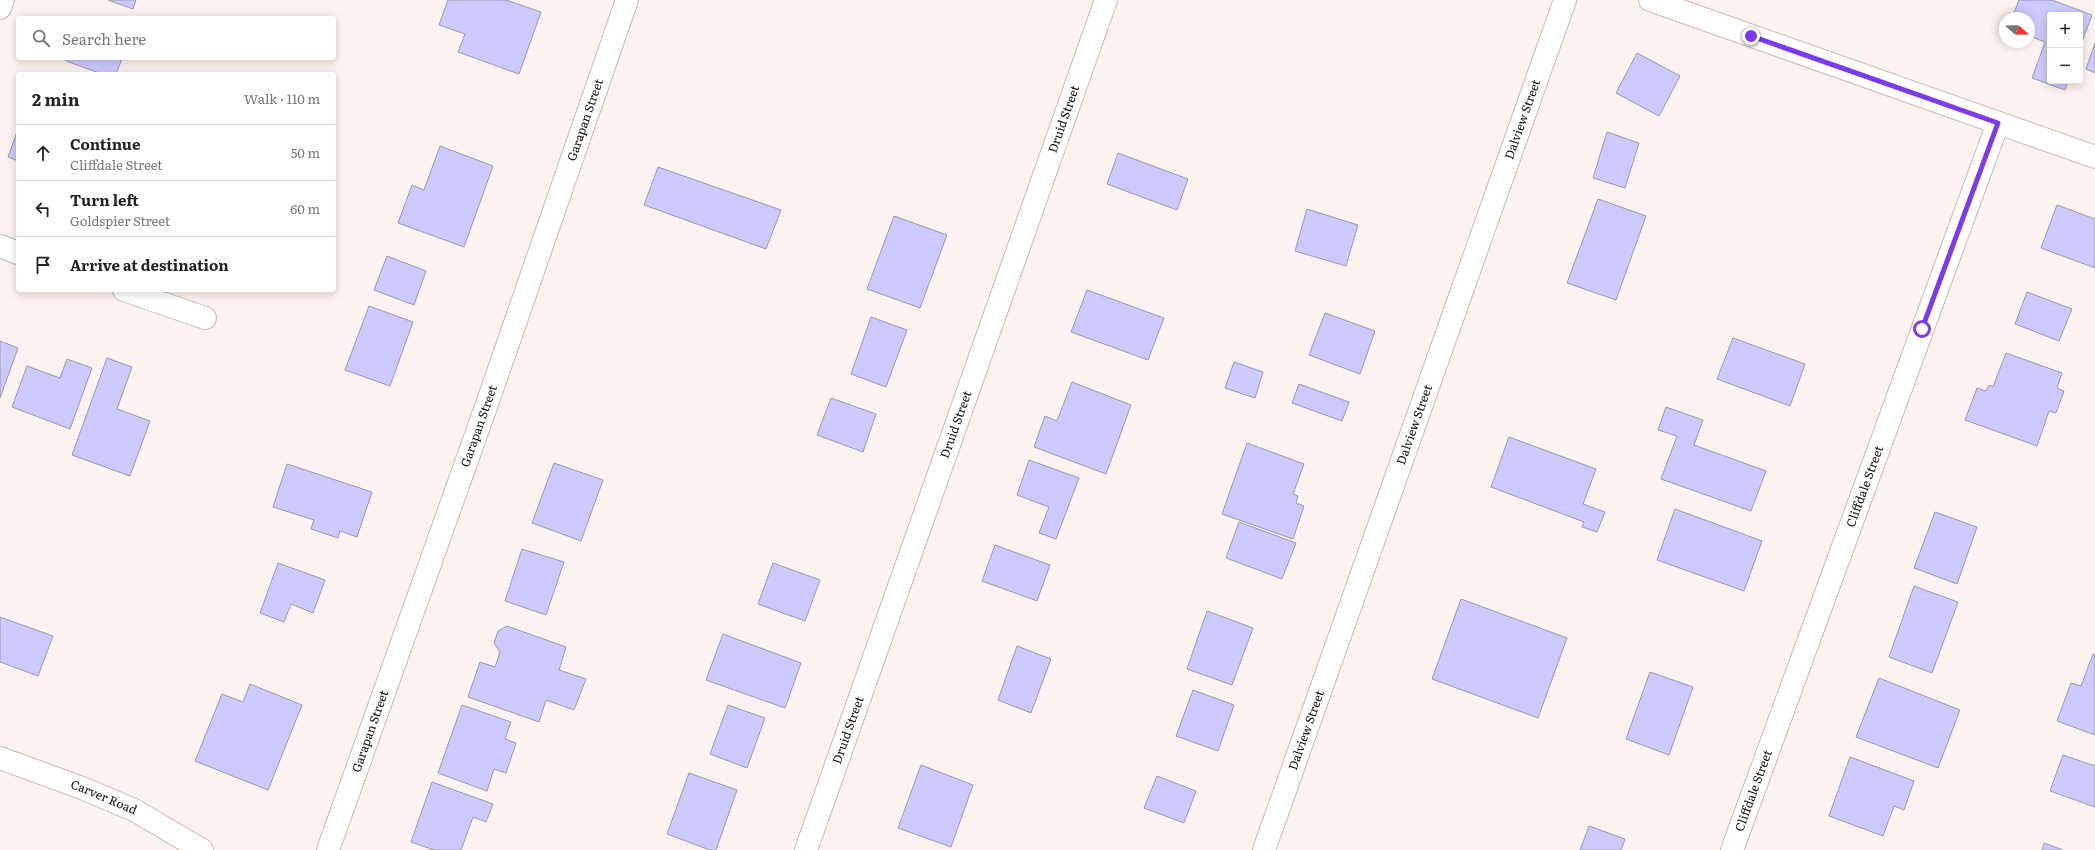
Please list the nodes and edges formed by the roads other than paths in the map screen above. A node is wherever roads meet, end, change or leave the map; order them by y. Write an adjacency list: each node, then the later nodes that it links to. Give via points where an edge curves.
1 (3, 0): 6 (street)
2 (627, 0): 15 (street, Garapan Street)
3 (1106, 0): 16 (street, Druid Street)
4 (1565, 0): 17 (street, Dalview Street)
5 (1650, 0): 7 (street)
6 (0, 8)
7 (1998, 123): 8 (street); 18 (street, Cliffdale Street)
8 (2095, 158)
9 (0, 246): 10 (street)
10 (16, 252)
11 (130, 292): 12 (street)
12 (205, 318)
13 (0, 758): 14 (street, Carver Road, via 134,810)
14 (202, 850)
15 (328, 850)
16 (806, 850)
17 (1264, 850)
18 (1732, 850)

